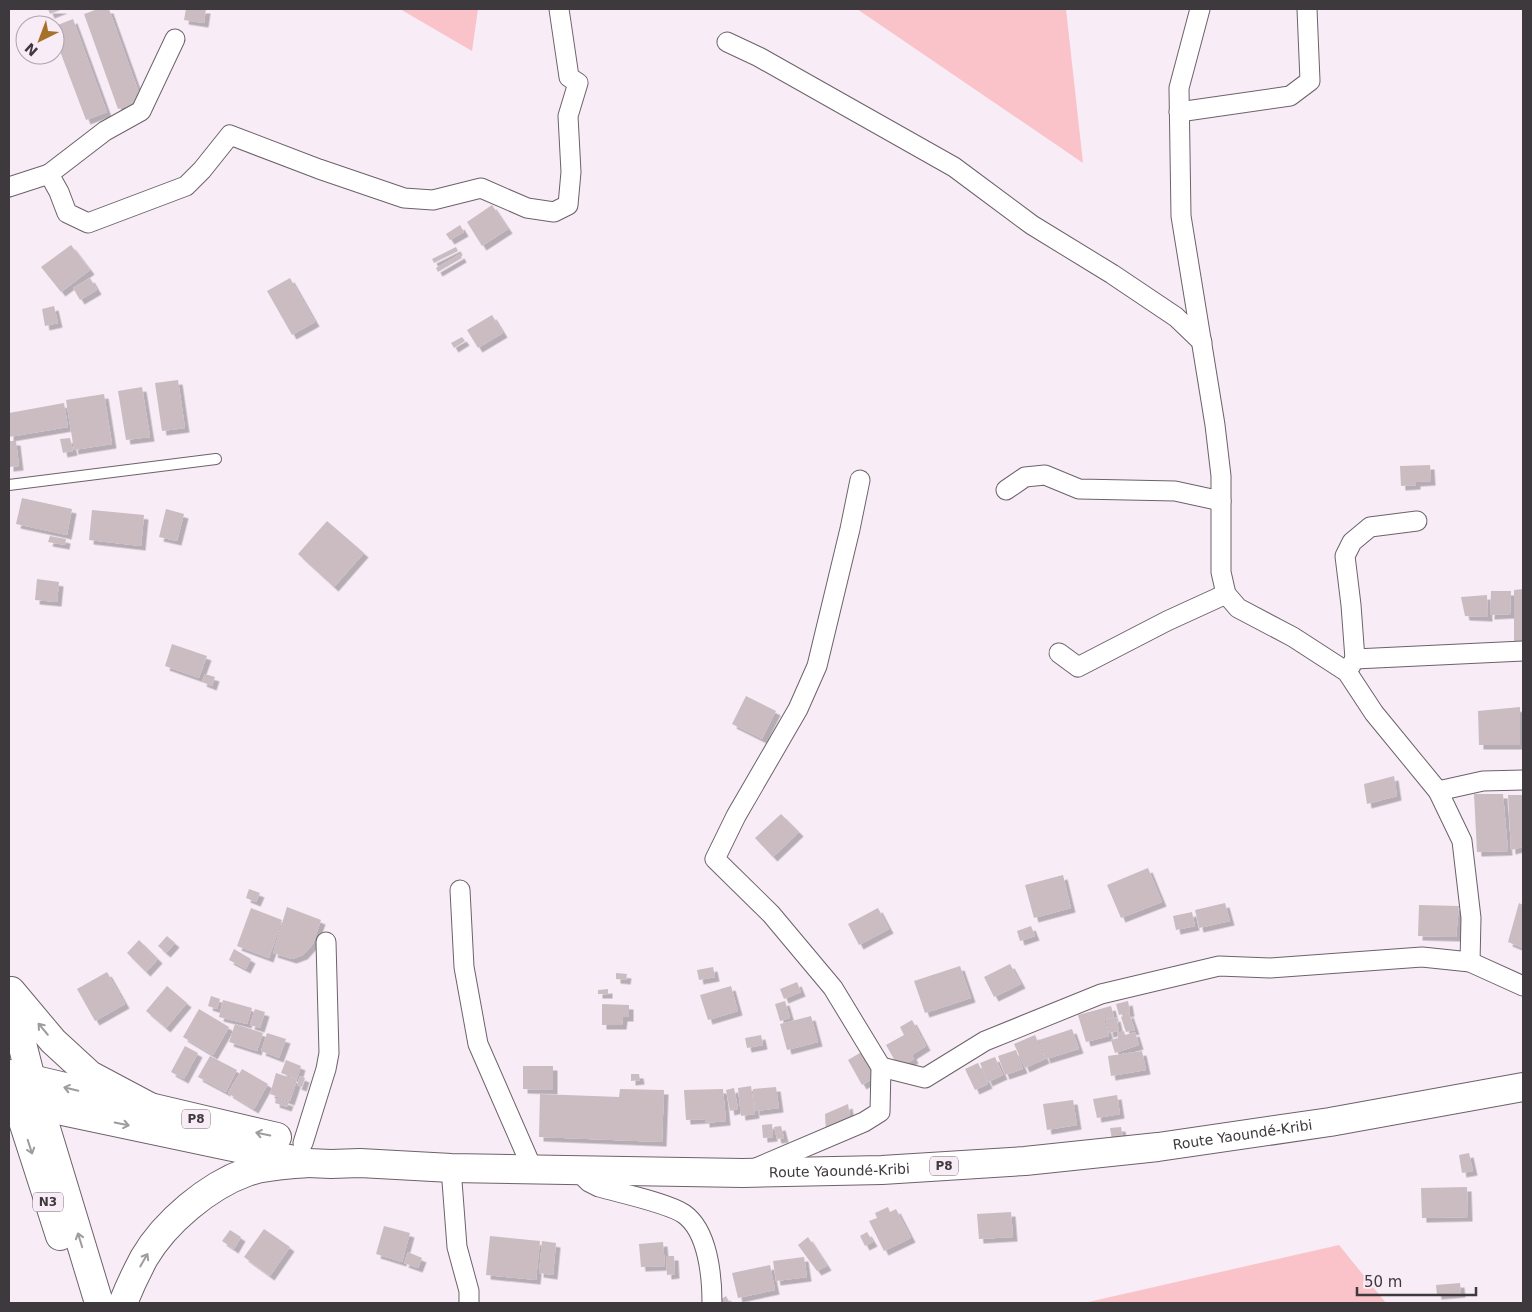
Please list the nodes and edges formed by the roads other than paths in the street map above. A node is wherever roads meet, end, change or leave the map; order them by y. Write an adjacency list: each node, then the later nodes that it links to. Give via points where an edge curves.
1 (559, 9): 7 (street, via 569,77 578,83 568,116 571,172 568,205 554,212 527,208 481,188 433,200 404,198 230,135 186,186 88,223 67,213)
2 (1200, 9): 6 (street, via 1179,88)
3 (1307, 9): 6 (street, via 1310,81 1290,96)
4 (175, 39): 7 (street, via 142,111 105,131)
5 (727, 42): 9 (street, via 954,167 1032,224 1176,317)
6 (1179, 112): 9 (street, via 1181,216)
7 (49, 174): 8 (street)
8 (9, 187)
9 (1202, 342): 14 (street, via 1216,434)
10 (216, 459): 12 (lane)
11 (860, 480): 28 (street, via 817,666 798,708 715,859 806,954 833,988)
12 (9, 485)
13 (1006, 490): 14 (street, via 1025,477 1046,475 1079,489 1175,491)
14 (1221, 501): 16 (street, via 1221,572)
15 (1416, 521): 19 (street, via 1370,527 1352,542 1345,556 1351,605)
16 (1226, 594): 18 (street, via 1078,668); 19 (street, via 1238,608)
17 (1523, 651): 19 (street)
18 (1059, 653)
19 (1351, 666): 21 (street, via 1374,713)
20 (1523, 780): 21 (street, via 1483,781)
21 (1438, 791): 24 (street, via 1462,841 1471,918)
22 (460, 890): 34 (street, via 464,967 478,1044)
23 (326, 942): 32 (street, via 329,1053)
24 (1470, 962): 25 (street); 28 (street, via 1422,957 1270,968 1219,966 1101,994 985,1041 925,1078)
25 (1523, 986)
26 (9, 988): 31 (main road, one-way to 26, via 90,1075 53,1040)
27 (9, 992): 30 (main road, N3)
28 (881, 1067): 36 (street, via 880,1112 864,1122)
29 (1523, 1087): 36 (main road, Route Yaoundé-Kribi / P8, via 1330,1122 1158,1147 996,1162 836,1172)
30 (21, 1088): 31 (main road, P8, one-way to 30); 32 (main road, P8, one-way to 32); 37 (main road, N3, one-way to 37); 38 (main road, N3, one-way to 30)
31 (152, 1108): 32 (main road, P8, one-way to 31)
32 (306, 1153): 33 (main road, Route Yaoundé-Kribi / P8, via 331,1164 360,1162); 39 (main road, one-way to 32, via 145,1257 177,1216 217,1186)
33 (451, 1168): 34 (main road, Route Yaoundé-Kribi / P8); 40 (street, via 457,1247 469,1290)
34 (533, 1170): 35 (main road, Route Yaoundé-Kribi / P8)
35 (577, 1170): 36 (main road, Route Yaoundé-Kribi / P8); 41 (street, via 599,1188 668,1207 693,1222 708,1257)
36 (743, 1173)
37 (82, 1303)
38 (99, 1303)
39 (123, 1303)
40 (469, 1303)
41 (712, 1303)

